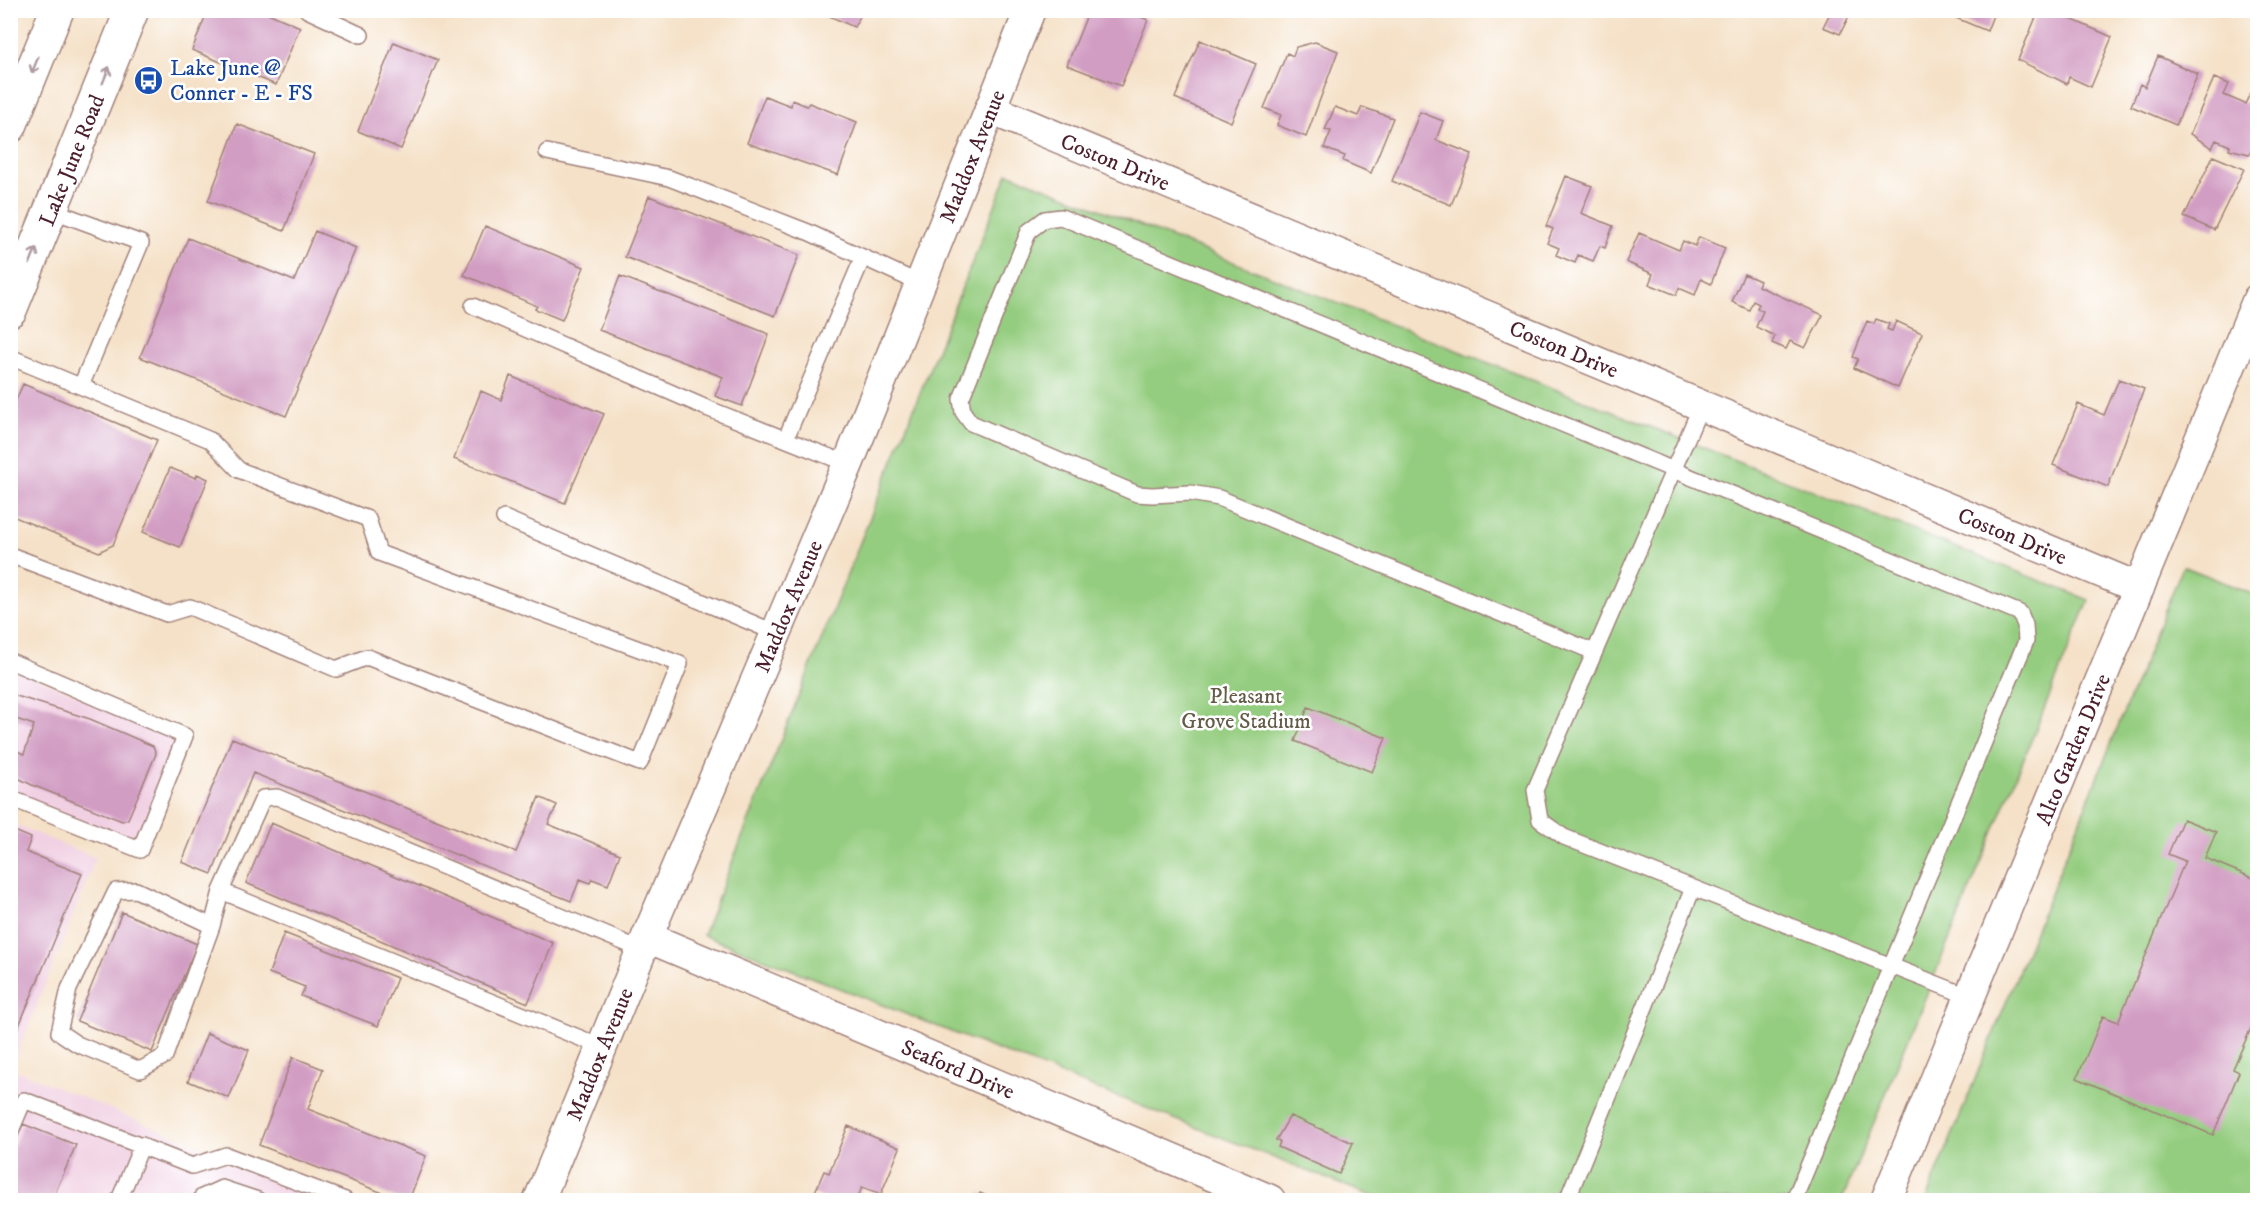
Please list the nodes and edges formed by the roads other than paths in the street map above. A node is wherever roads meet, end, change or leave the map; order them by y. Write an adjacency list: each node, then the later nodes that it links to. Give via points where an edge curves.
1 (57, 10): 7 (main road, one-way to 7)
2 (132, 10): 9 (main road, Lake June Road, one-way to 2)
3 (307, 10): 5 (lane)
4 (1030, 10): 6 (street, Maddox Avenue)
5 (361, 35)
6 (990, 109): 11 (street, Maddox Avenue); 17 (street, Coston Drive)
7 (10, 126)
8 (547, 152): 10 (lane, via 669,178)
9 (51, 210): 14 (main road, Lake June Road, one-way to 9); 16 (lane, via 141,243)
10 (863, 257): 11 (lane); 18 (lane)
11 (921, 284): 19 (street, Maddox Avenue)
12 (2258, 299): 23 (street, Alto Garden Drive)
13 (473, 306): 18 (lane, via 709,409)
14 (10, 310)
15 (10, 357): 16 (lane)
16 (81, 386): 22 (lane, via 210,440 239,470 368,519 379,553 680,664 640,763 367,657 336,669 190,607 167,614)
17 (1701, 406): 20 (lane); 23 (street, Coston Drive)
18 (786, 438): 19 (lane)
19 (848, 464): 24 (street, Maddox Avenue)
20 (1673, 469): 25 (lane); 25 (lane, via 1061,217 1045,219 1029,231 961,399 963,412 971,423 1137,494 1190,493 1219,498); 32 (lane, via 2020,613 2025,624 2026,641)
21 (504, 518): 24 (lane)
22 (10, 555)
23 (2139, 588): 33 (street, Alto Garden Drive)
24 (776, 633): 31 (street, Maddox Avenue)
25 (1594, 652): 28 (lane, via 1535,790 1540,820 1564,837)
26 (10, 661): 27 (lane, via 185,736 140,849)
27 (10, 798)
28 (1693, 888): 32 (lane); 43 (lane)
29 (221, 891): 30 (lane); 31 (lane, via 263,798 277,797); 34 (lane)
30 (212, 926): 30 (lane, via 165,1056 140,1070 77,1044 59,1032 69,989 116,891 136,890)
31 (644, 943): 34 (street, Maddox Avenue); 42 (street, Seaford Drive)
32 (1891, 966): 33 (lane); 44 (lane)
33 (1970, 997): 45 (street, Alto Garden Drive)
34 (602, 1047): 41 (street, Maddox Avenue)
35 (10, 1133): 36 (lane, via 24,1100)
36 (142, 1145): 37 (lane); 40 (lane, via 192,1166 226,1155)
37 (119, 1200)
38 (201, 1200): 39 (lane, via 222,1188)
39 (258, 1200)
40 (345, 1200)
41 (539, 1200)
42 (1270, 1200)
43 (1567, 1200)
44 (1794, 1200)
45 (1887, 1200)

